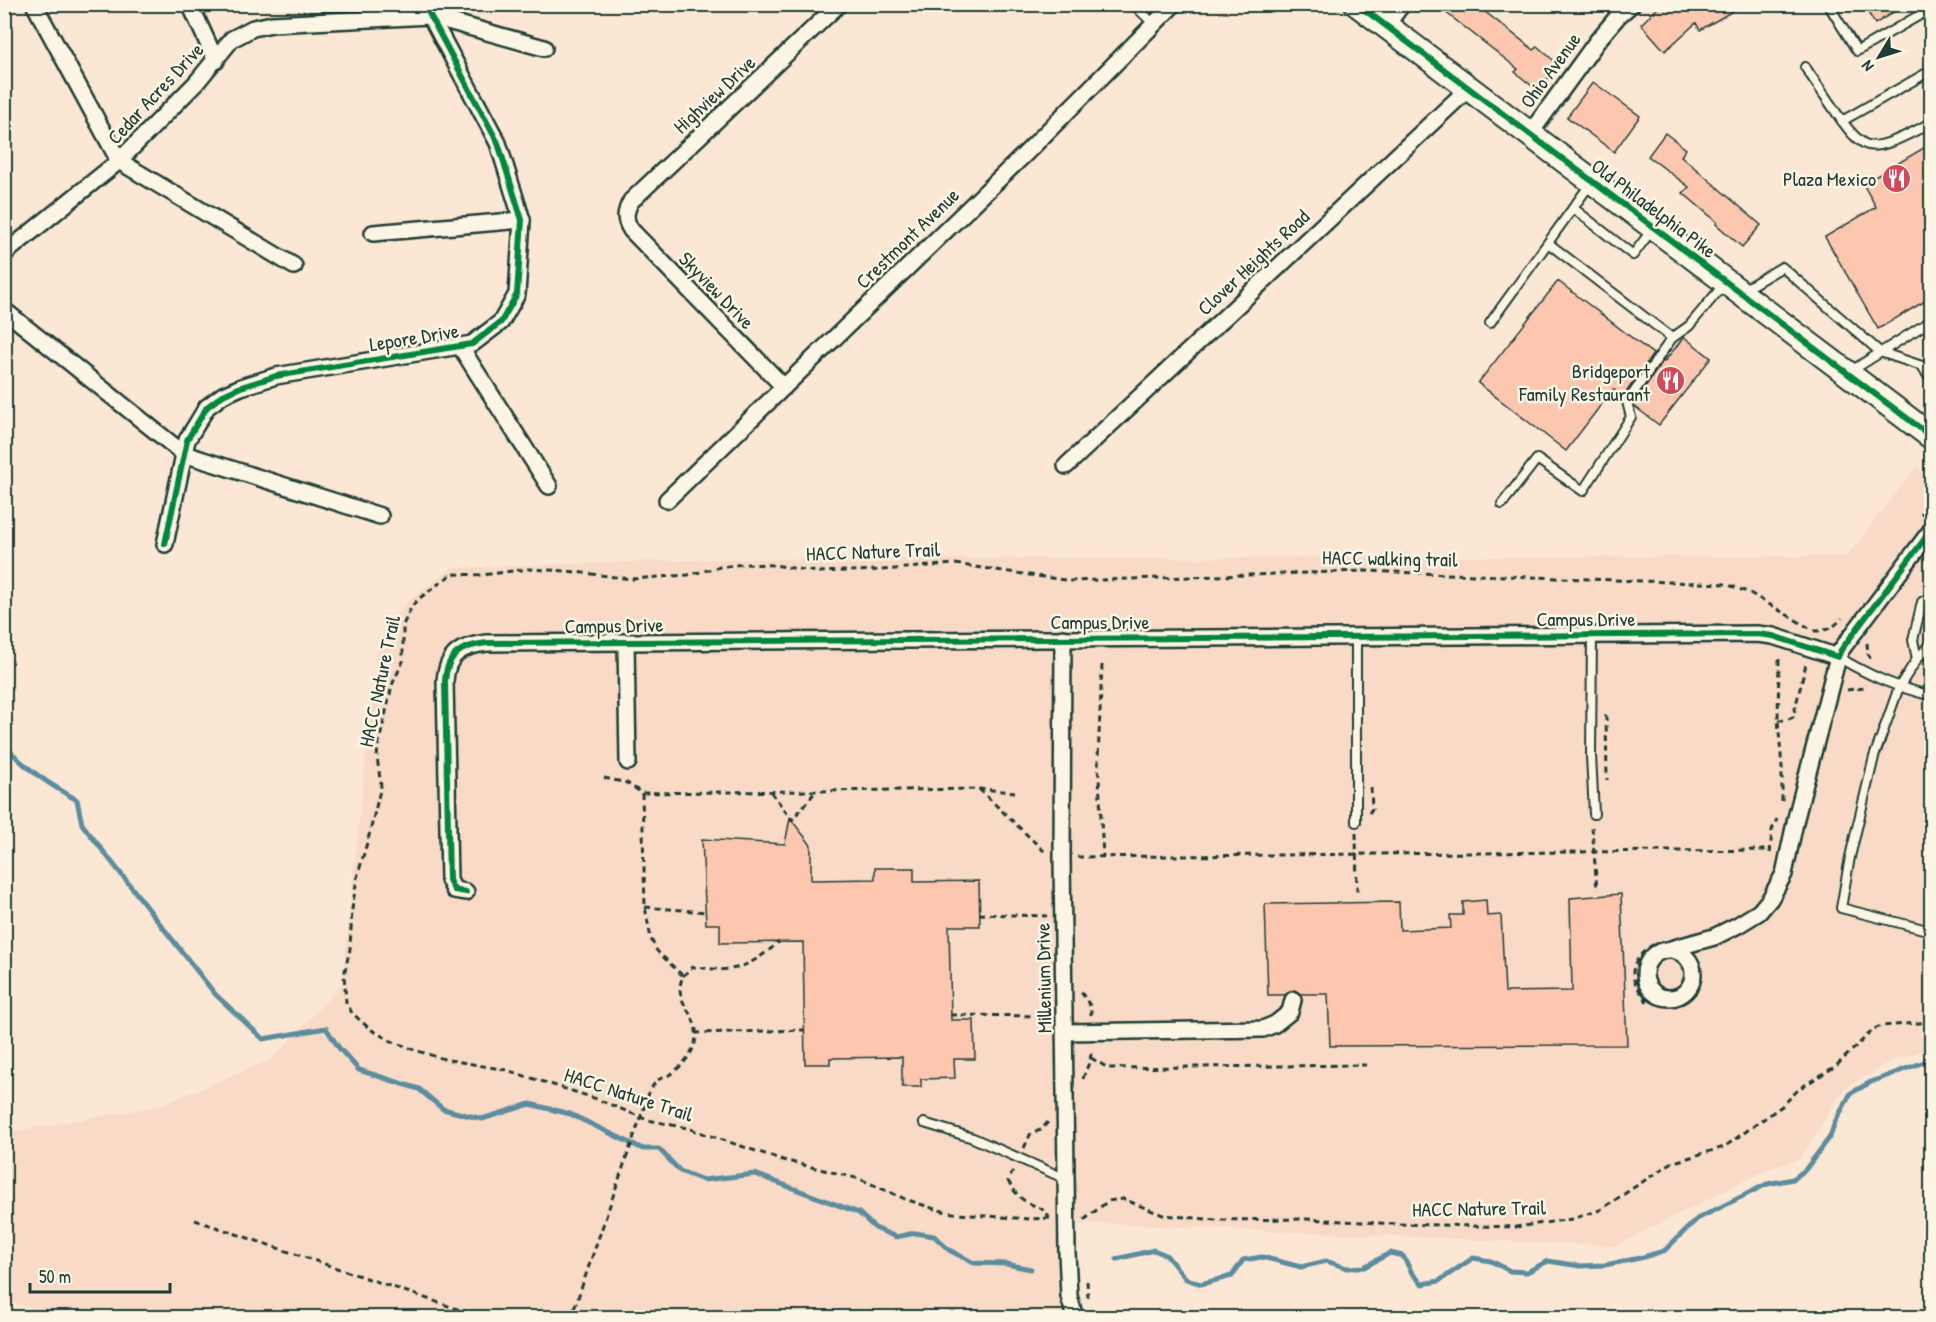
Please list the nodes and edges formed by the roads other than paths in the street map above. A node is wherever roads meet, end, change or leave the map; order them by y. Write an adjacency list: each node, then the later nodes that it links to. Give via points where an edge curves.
1 (34, 4): 22 (street)
2 (190, 4): 15 (street)
3 (839, 4): 25 (street, Highview Drive, via 631,201)
4 (1133, 4): 12 (lane)
5 (1174, 4): 12 (street, Crestmont Avenue)
6 (1357, 4): 13 (main road, Old Philadelphia Pike)
7 (1402, 4): 13 (street)
8 (1632, 4): 21 (street, Ohio Avenue, via 1598,40)
9 (1932, 8): 10 (lane, via 1857,51)
10 (1831, 9)
11 (427, 10): 14 (street, Cedar Acres Drive); 15 (street, Cedar Acres Drive, via 253,28 232,39); 26 (street, Lepore Drive, via 498,143)
12 (1154, 24): 41 (street, Crestmont Avenue)
13 (1386, 26): 18 (main road, Old Philadelphia Pike)
14 (544, 48)
15 (216, 61): 22 (street, Cedar Acres Drive)
16 (1805, 67): 19 (lane)
17 (1932, 70): 19 (lane)
18 (1468, 89): 21 (main road, Old Philadelphia Pike); 44 (street, Clover Heights Road)
19 (1842, 121): 20 (lane, via 1867,146 1881,146)
20 (1932, 122)
21 (1529, 135): 23 (main road, Old Philadelphia Pike)
22 (119, 161): 30 (street, Cedar Acres Drive); 31 (street)
23 (1592, 182): 24 (lane); 27 (main road, Old Philadelphia Pike)
24 (1573, 208): 27 (lane, via 1633,255); 29 (lane)
25 (625, 218): 41 (street, Skyview Drive, via 631,230)
26 (522, 220): 28 (street); 37 (street, Lepore Drive, via 517,294 501,322 472,344)
27 (1653, 228): 32 (main road, Old Philadelphia Pike)
28 (373, 232)
29 (1548, 243): 35 (lane); 36 (lane)
30 (4, 254)
31 (294, 266)
32 (1733, 287): 36 (lane); 38 (lane, via 1782,267); 39 (main road, Old Philadelphia Pike)
33 (4, 310): 43 (street)
34 (1932, 320): 38 (lane)
35 (1490, 323)
36 (1672, 338): 47 (lane, via 1627,402 1631,417 1583,490 1537,459)
37 (460, 346): 43 (street, Lepore Drive, via 276,376 241,387 207,407 187,440); 45 (street)
38 (1880, 352): 39 (lane); 40 (lane, via 1922,366)
39 (1847, 373): 42 (main road, Old Philadelphia Pike)
40 (1932, 382)
41 (784, 387): 46 (street, Crestmont Avenue)
42 (1932, 437)
43 (184, 454): 48 (street); 50 (street, Lepore Drive)
44 (1066, 466)
45 (549, 486)
46 (667, 500)
47 (1502, 504)
48 (380, 516)
49 (1932, 530): 57 (street)
50 (165, 544)
51 (1932, 596): 58 (lane, via 1922,602 1913,640)
52 (1592, 635): 53 (street, Campus Drive); 57 (street, Campus Drive, via 1757,634); 62 (lane)
53 (1356, 636): 54 (street, Campus Drive); 63 (lane)
54 (1064, 638): 56 (street, Campus Drive); 68 (street, Millenium Drive)
55 (1932, 638): 58 (lane)
56 (626, 642): 61 (street); 64 (street, Campus Drive, via 487,643 469,645 454,655 446,668 445,681 449,880 454,890)
57 (1838, 657): 59 (lane, via 1869,676); 66 (street, via 1784,874 1770,899 1759,912 1714,937)
58 (1917, 659): 59 (lane)
59 (1899, 687): 60 (lane); 65 (lane, via 1874,757 1841,909)
60 (1932, 696)
61 (627, 762)
62 (1594, 814)
63 (1356, 822)
64 (466, 892)
65 (1931, 932)
66 (1664, 946)
67 (1293, 1000): 68 (street, via 1290,1012 1263,1029)
68 (1065, 1032): 70 (street, Millenium Drive)
69 (924, 1124): 70 (lane, via 973,1138)
70 (1068, 1179): 71 (street, Millenium Drive, via 1069,1296)
71 (1075, 1317)

